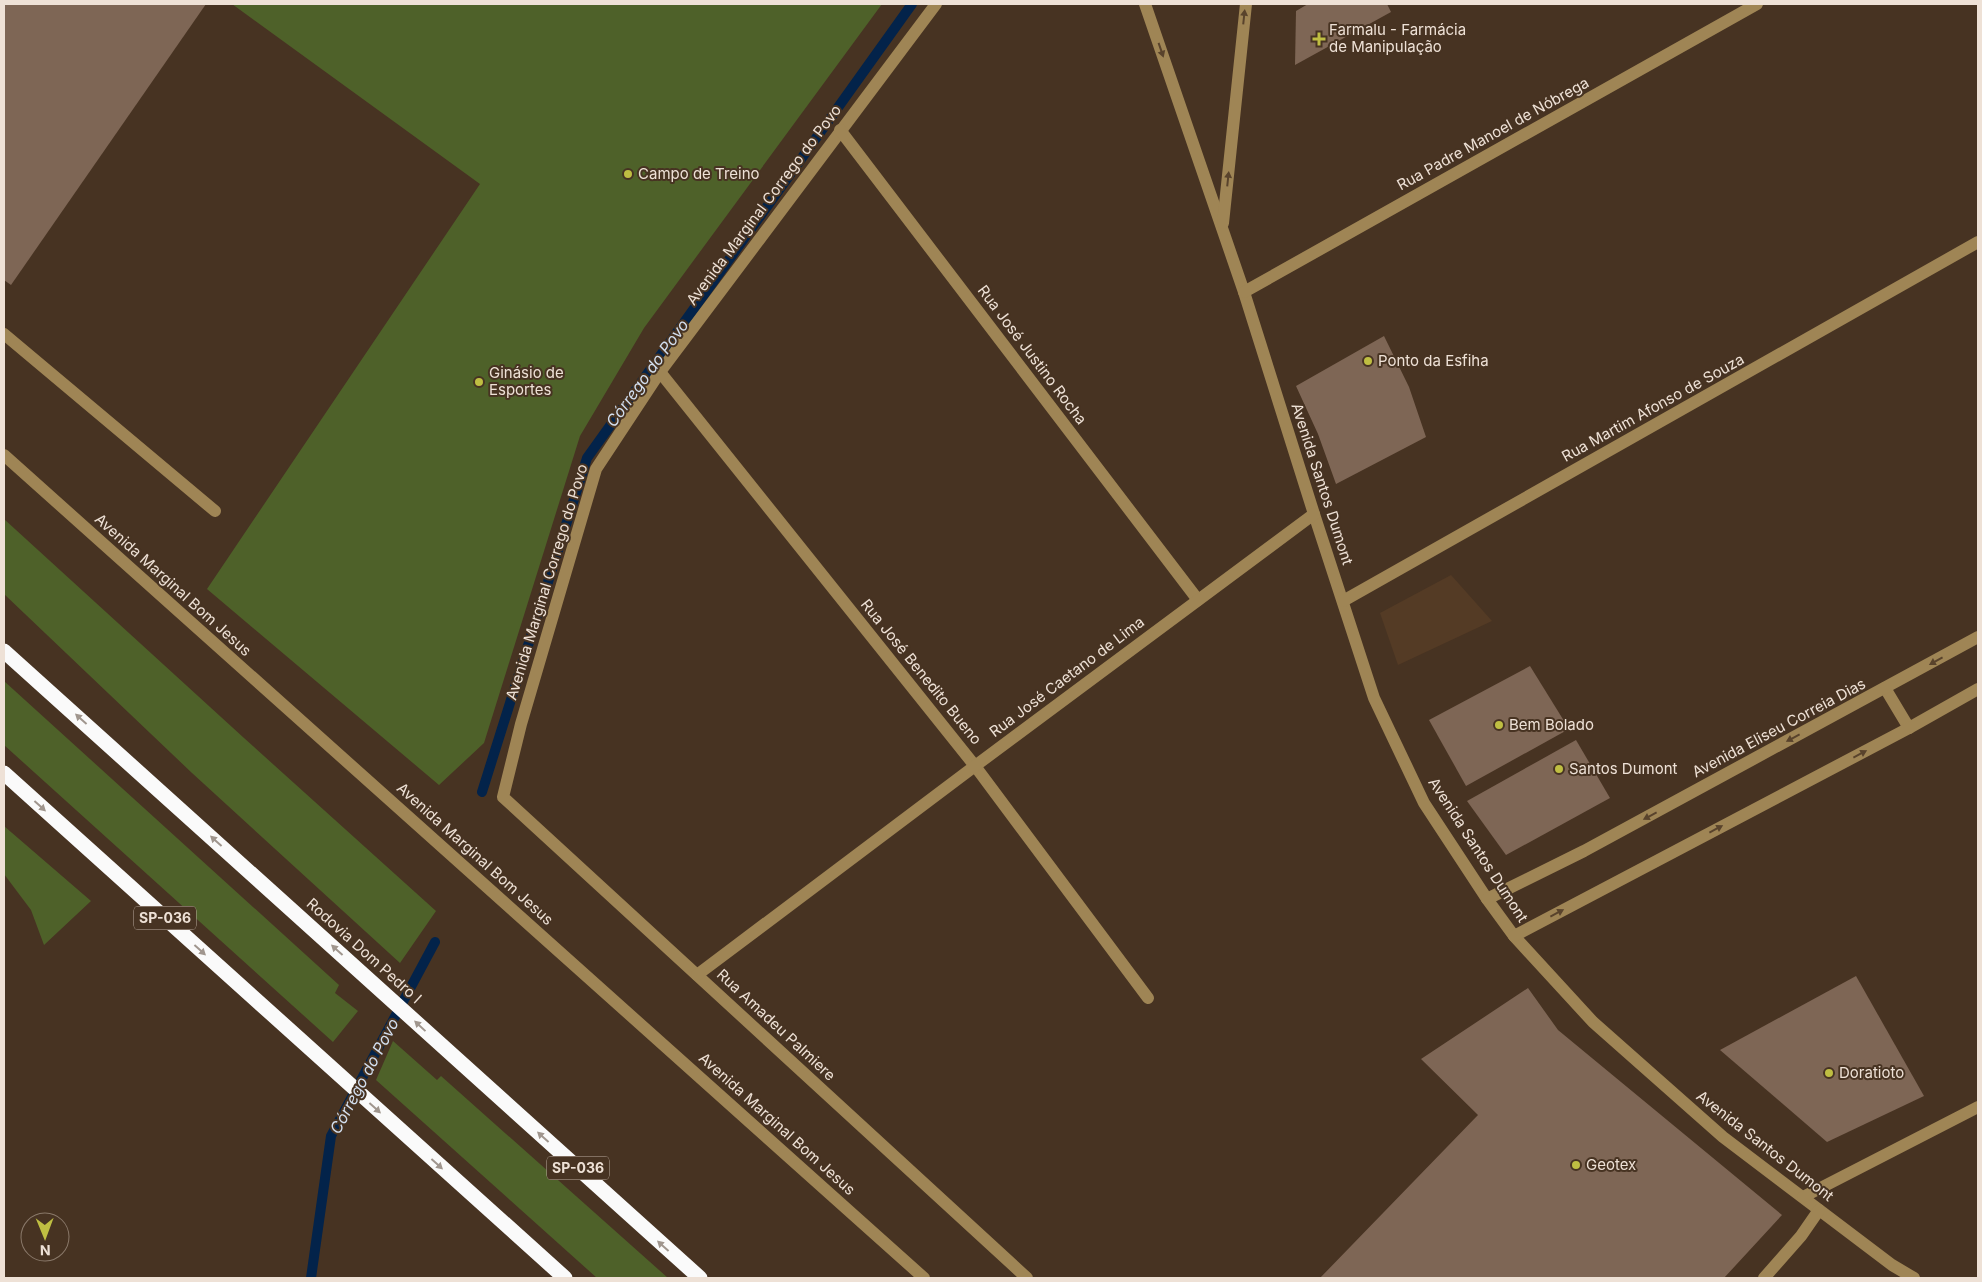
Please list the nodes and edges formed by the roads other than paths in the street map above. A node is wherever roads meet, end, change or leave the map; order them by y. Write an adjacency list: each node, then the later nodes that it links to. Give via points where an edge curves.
1 (936, 4): 5 (street, Avenida Marginal Corrego do Povo)
2 (1144, 4): 6 (street, Avenida Santos Dumont, one-way to 6)
3 (1246, 4): 6 (street, Avenida Santos Dumont, one-way to 3)
4 (1757, 4): 8 (street, Rua Padre Manoel de Nóbrega)
5 (840, 130): 10 (street, Avenida Marginal Corrego do Povo); 14 (street, Rua José Justino Rocha)
6 (1222, 228): 8 (street, Avenida Santos Dumont)
7 (1978, 242): 15 (street, Rua Martim Afonso de Souza)
8 (1244, 292): 13 (street, Avenida Santos Dumont)
9 (4, 334): 12 (street)
10 (660, 372): 21 (street, Rua José Benedito Bueno); 23 (street, Avenida Marginal Corrego do Povo, via 596,469 521,724)
11 (4, 455): 33 (street, Avenida Marginal Bom Jesus)
12 (215, 511)
13 (1314, 514): 14 (street, Rua José Caetano de Lima); 15 (street, Avenida Santos Dumont)
14 (1198, 600): 21 (street, Rua José Caetano de Lima)
15 (1343, 601): 24 (street, Avenida Santos Dumont, via 1374,698 1424,803)
16 (1978, 637): 18 (street, Avenida Eliseu Correia Dias, one-way to 18)
17 (4, 651): 32 (highway, Rodovia Dom Pedro I / SP-036, one-way to 17)
18 (1886, 688): 20 (street); 24 (street, Avenida Eliseu Correia Dias, one-way to 24, via 1584,851)
19 (1978, 690): 20 (street)
20 (1909, 728): 25 (street, one-way to 20)
21 (974, 766): 26 (street, Rua José Caetano de Lima); 27 (street, Rua José Benedito Bueno)
22 (4, 773): 31 (highway, SP-036, one-way to 31)
23 (503, 797): 26 (street, Rua Amadeu Palmiere)
24 (1487, 899): 25 (street, Avenida Santos Dumont)
25 (1514, 936): 29 (street, Avenida Santos Dumont, via 1593,1022 1723,1137)
26 (697, 975): 34 (street, Rua Amadeu Palmiere)
27 (1148, 998)
28 (1978, 1107): 29 (street)
29 (1803, 1197): 30 (street, Avenida Santos Dumont)
30 (1819, 1210): 35 (street); 36 (street, Avenida Santos Dumont)
31 (565, 1278)
32 (700, 1278)
33 (924, 1278)
34 (1027, 1278)
35 (1764, 1278)
36 (1914, 1278)

